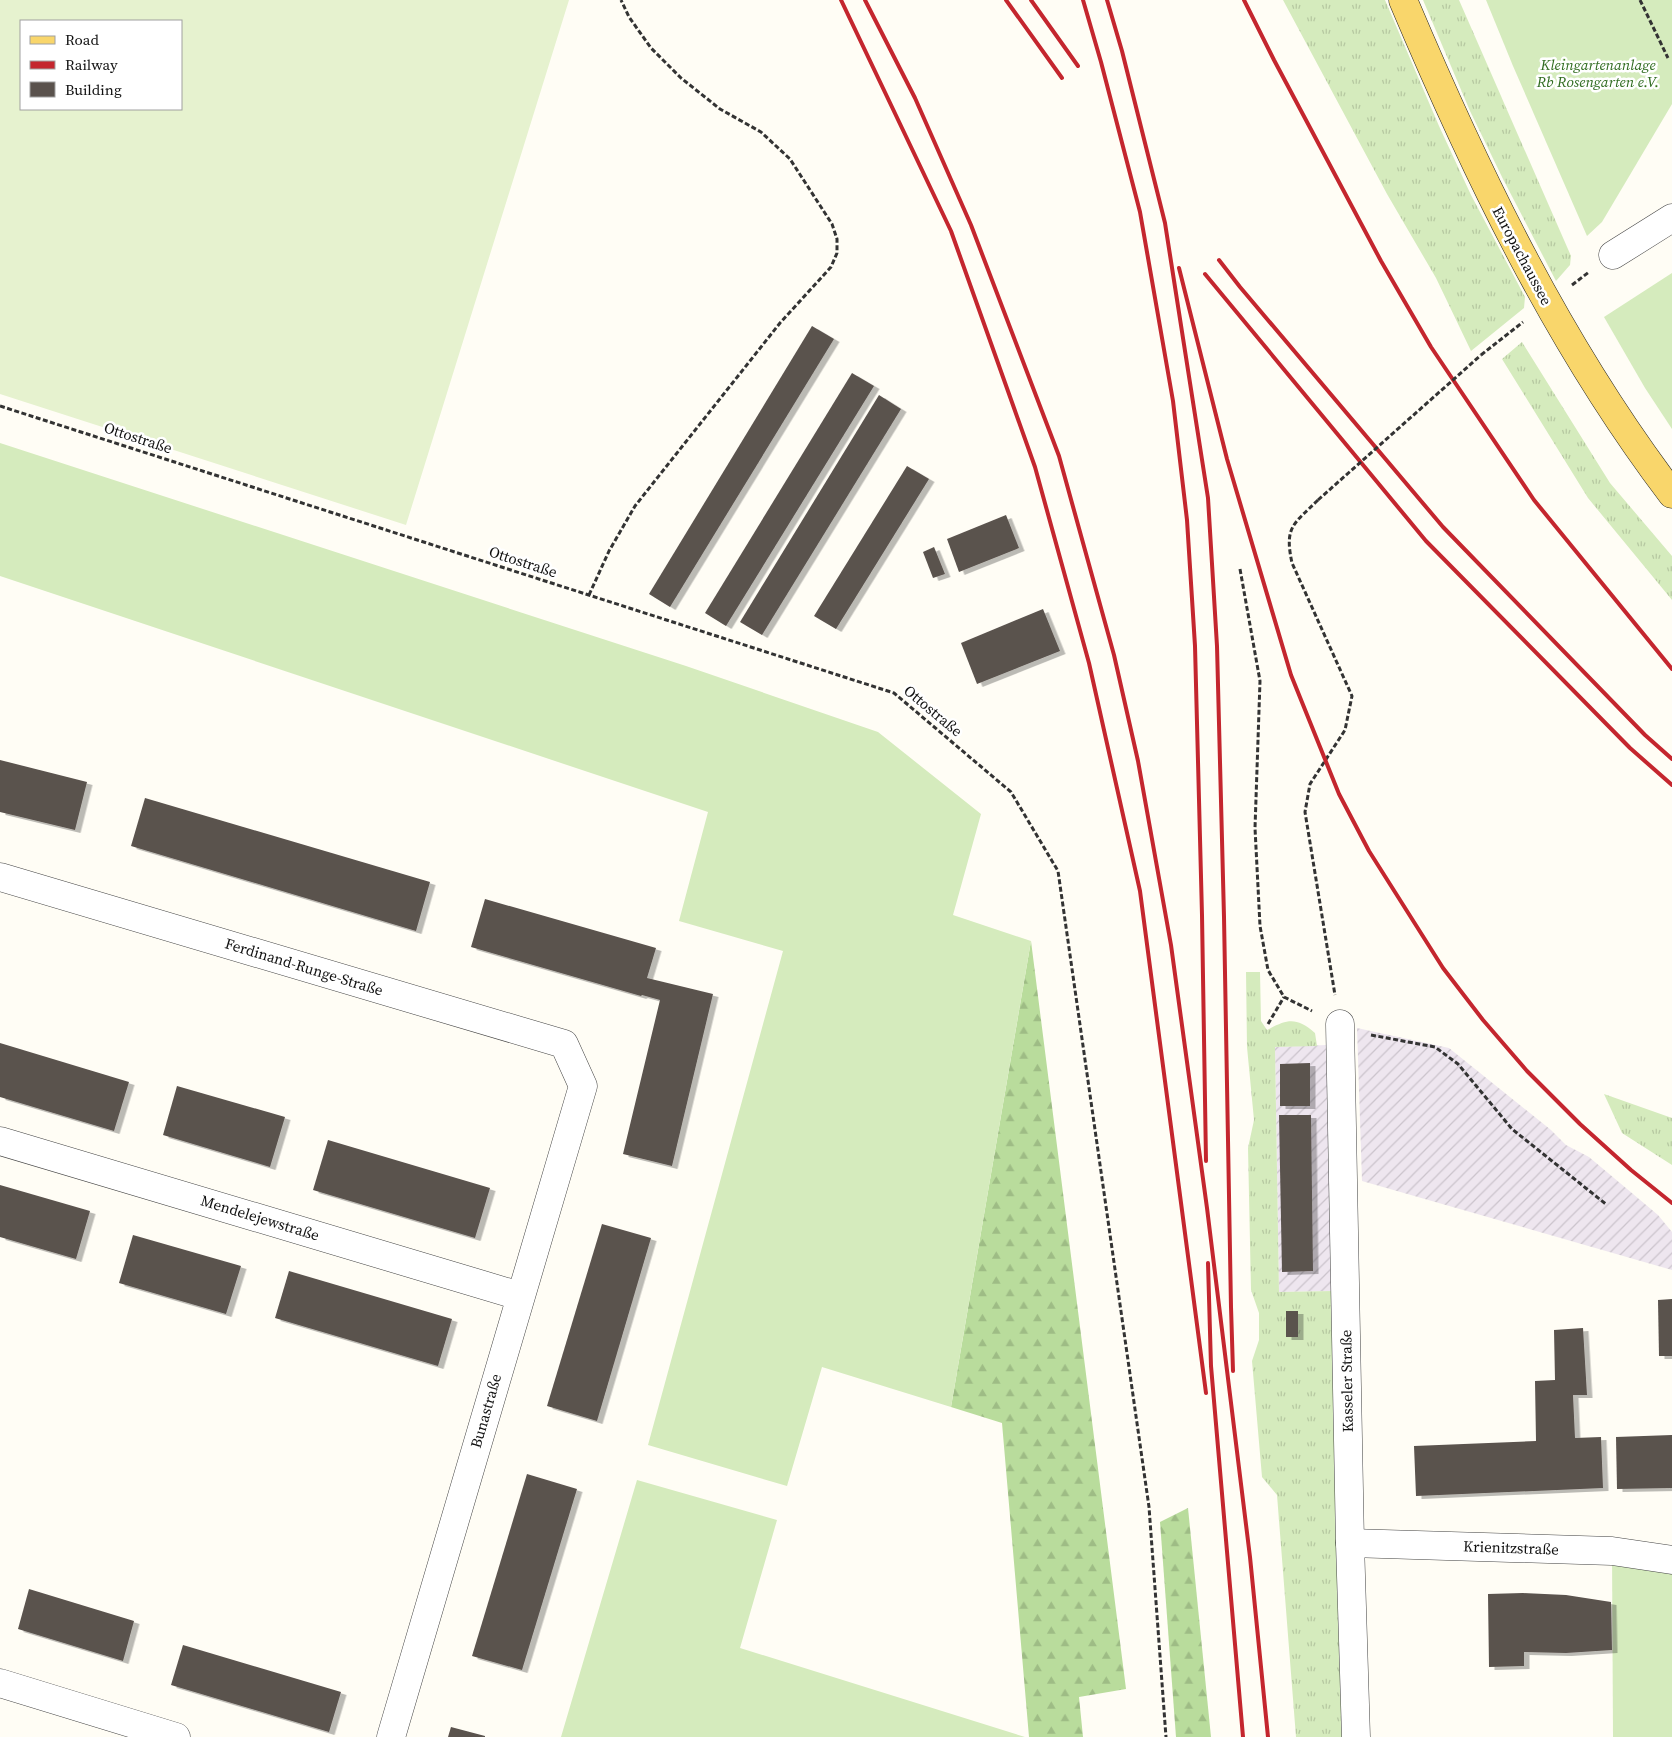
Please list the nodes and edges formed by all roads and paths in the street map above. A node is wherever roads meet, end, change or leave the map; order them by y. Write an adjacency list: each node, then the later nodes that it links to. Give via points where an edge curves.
1 (621, 0): 11 (path, via 651,48 681,78 720,108 761,132 790,159 832,224 837,253 831,267 780,323 635,506 609,550)
2 (1403, 0): 9 (main road, Europachaussee, via 1482,179 1539,290 1602,394)
3 (1640, 0): 4 (path)
4 (1668, 58)
5 (1672, 218): 6 (street)
6 (1613, 255)
7 (1481, 356): 15 (path, bridge, via 1318,500 1292,526 1288,544 1292,562 1352,696 1346,730 1310,784 1305,812)
8 (0, 406): 11 (path, Ottostraße)
9 (1672, 494)
10 (1240, 569): 13 (path, via 1260,681 1255,828 1260,926 1268,970)
11 (589, 595): 25 (path, Ottostraße, via 894,693 1010,792 1058,871 1149,1507)
12 (0, 877): 16 (street, Ferdinand-Runge-Straße, via 564,1044)
13 (1284, 997): 14 (path); 15 (path)
14 (1268, 1024)
15 (1340, 1024): 18 (path, via 1374,1036 1435,1047 1458,1064 1512,1129); 20 (street, Kasseler Straße)
16 (582, 1086): 19 (street, Bunastraße)
17 (0, 1141): 19 (street, Mendelejewstraße)
18 (1607, 1205)
19 (520, 1296): 24 (street, Bunastraße)
20 (1350, 1543): 21 (street, Krienitzstraße, via 1612,1551); 26 (street, Kasseler Straße)
21 (1672, 1560)
22 (0, 1683): 23 (street)
23 (176, 1737)
24 (391, 1737)
25 (1166, 1737)
26 (1356, 1737)

